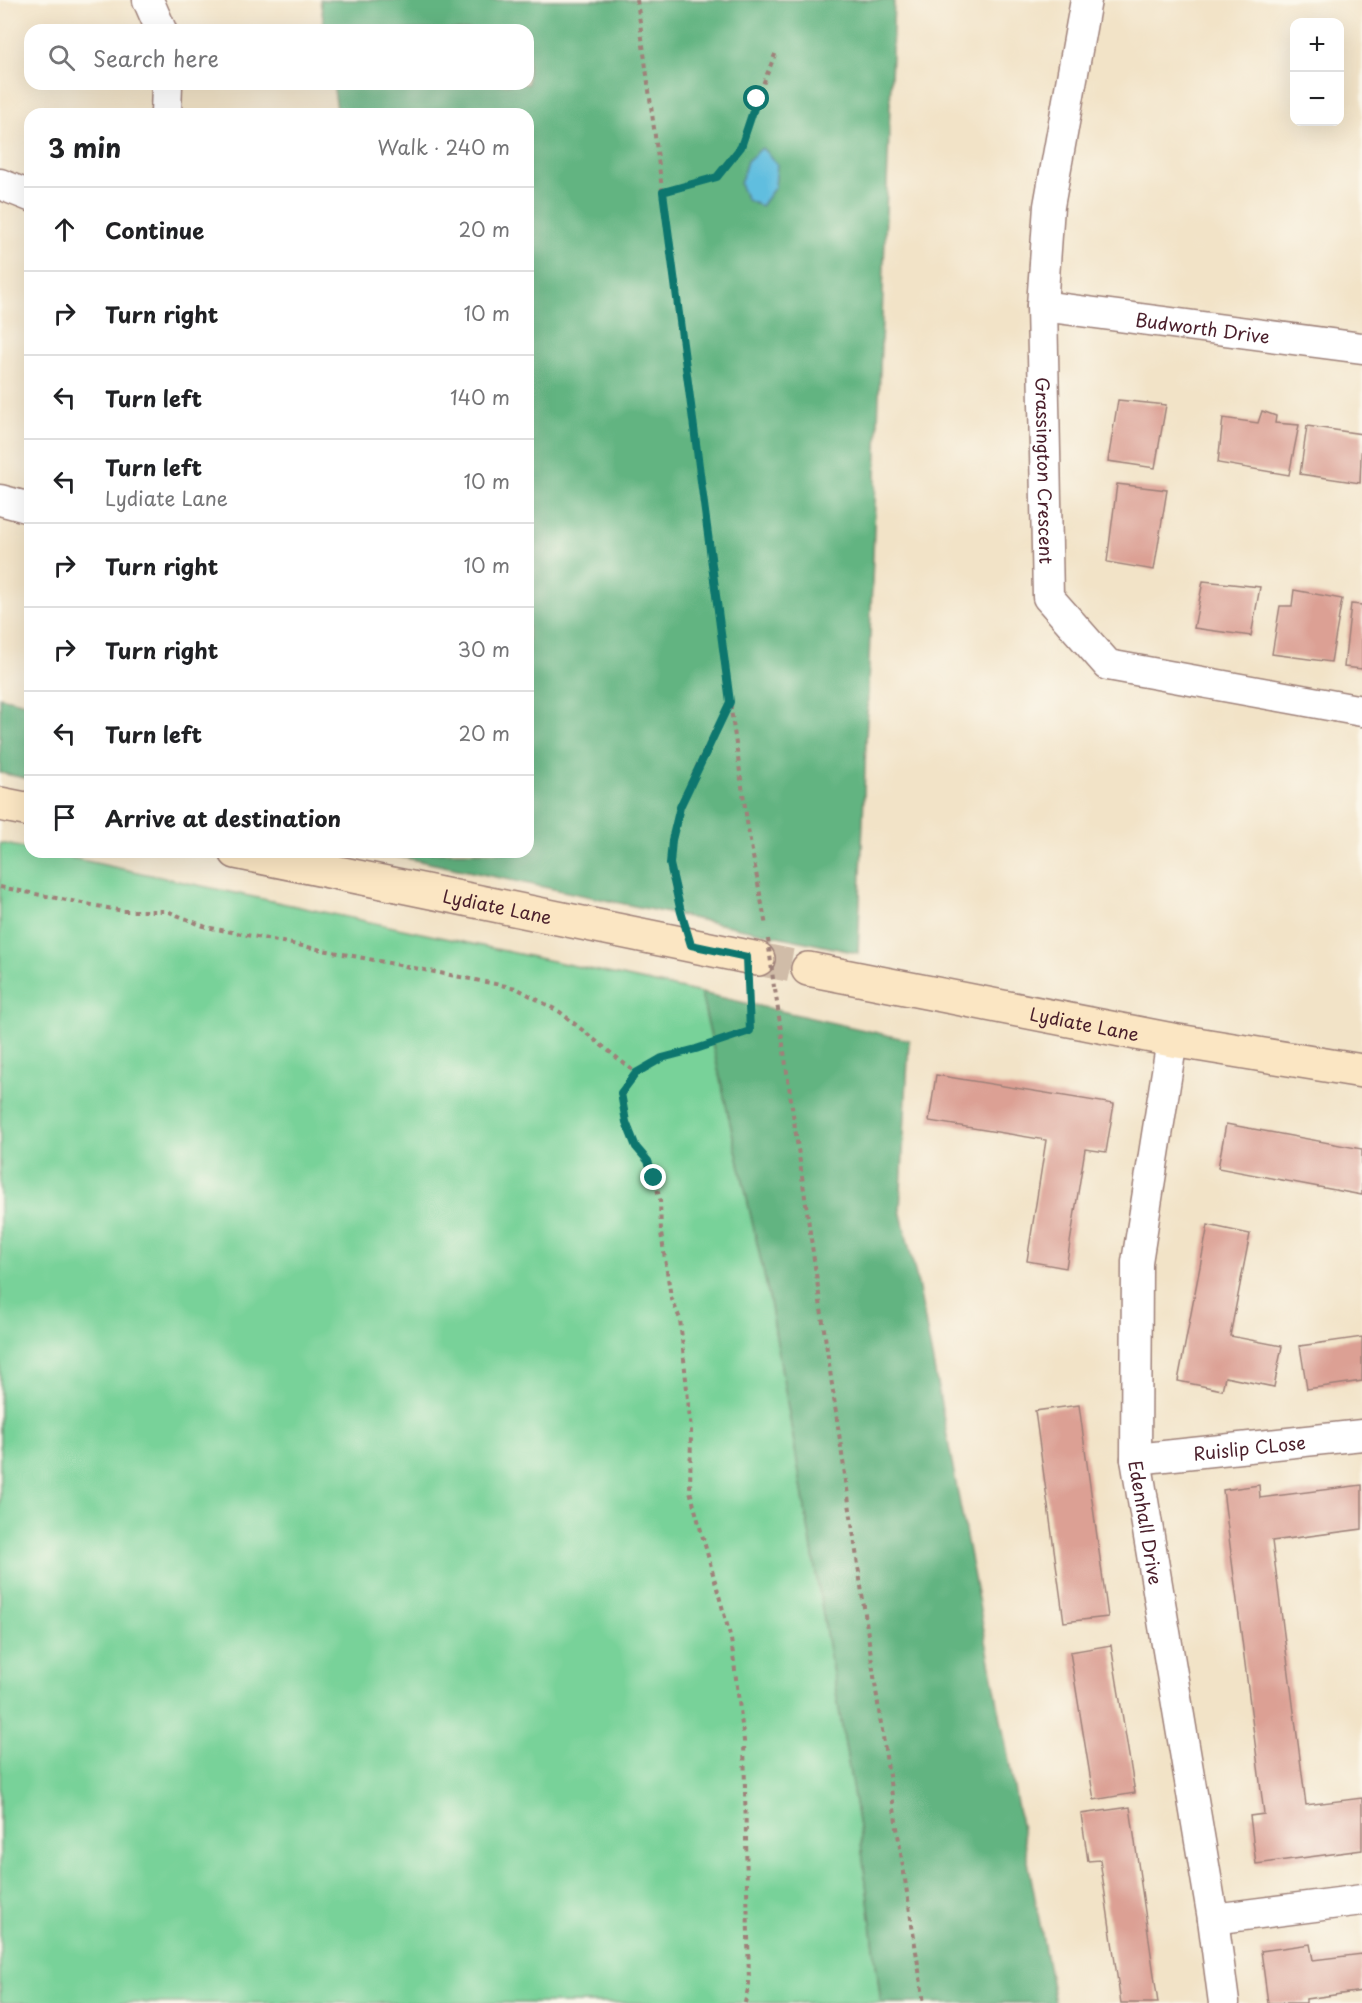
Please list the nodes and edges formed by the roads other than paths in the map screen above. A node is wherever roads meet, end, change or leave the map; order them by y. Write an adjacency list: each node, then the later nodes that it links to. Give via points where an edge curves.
1 (148, 0): 3 (street)
2 (1086, 0): 8 (street, Grassington Crescent, via 1048,206)
3 (158, 24)
4 (167, 90): 5 (street)
5 (166, 108)
6 (0, 184): 7 (street)
7 (24, 194)
8 (1042, 306): 9 (street, Budworth Drive); 12 (street, Grassington Crescent, via 1048,597 1108,665)
9 (1362, 348)
10 (0, 500): 11 (street)
11 (24, 506)
12 (1362, 711)
13 (0, 804): 14 (street)
14 (24, 809)
15 (265, 858): 16 (street, Lydiate Lane, via 691,945)
16 (758, 952)
17 (808, 969): 18 (street, Lydiate Lane)
18 (1172, 1040): 19 (street, Lydiate Lane); 21 (street, Edenhall Drive, via 1137,1262)
19 (1362, 1071)
20 (1362, 1435): 21 (street, Ruislip CLose)
21 (1136, 1459): 23 (street, Edenhall Drive)
22 (1362, 1900): 23 (street)
23 (1213, 1919): 24 (street, Edenhall Drive)
24 (1224, 2003)

